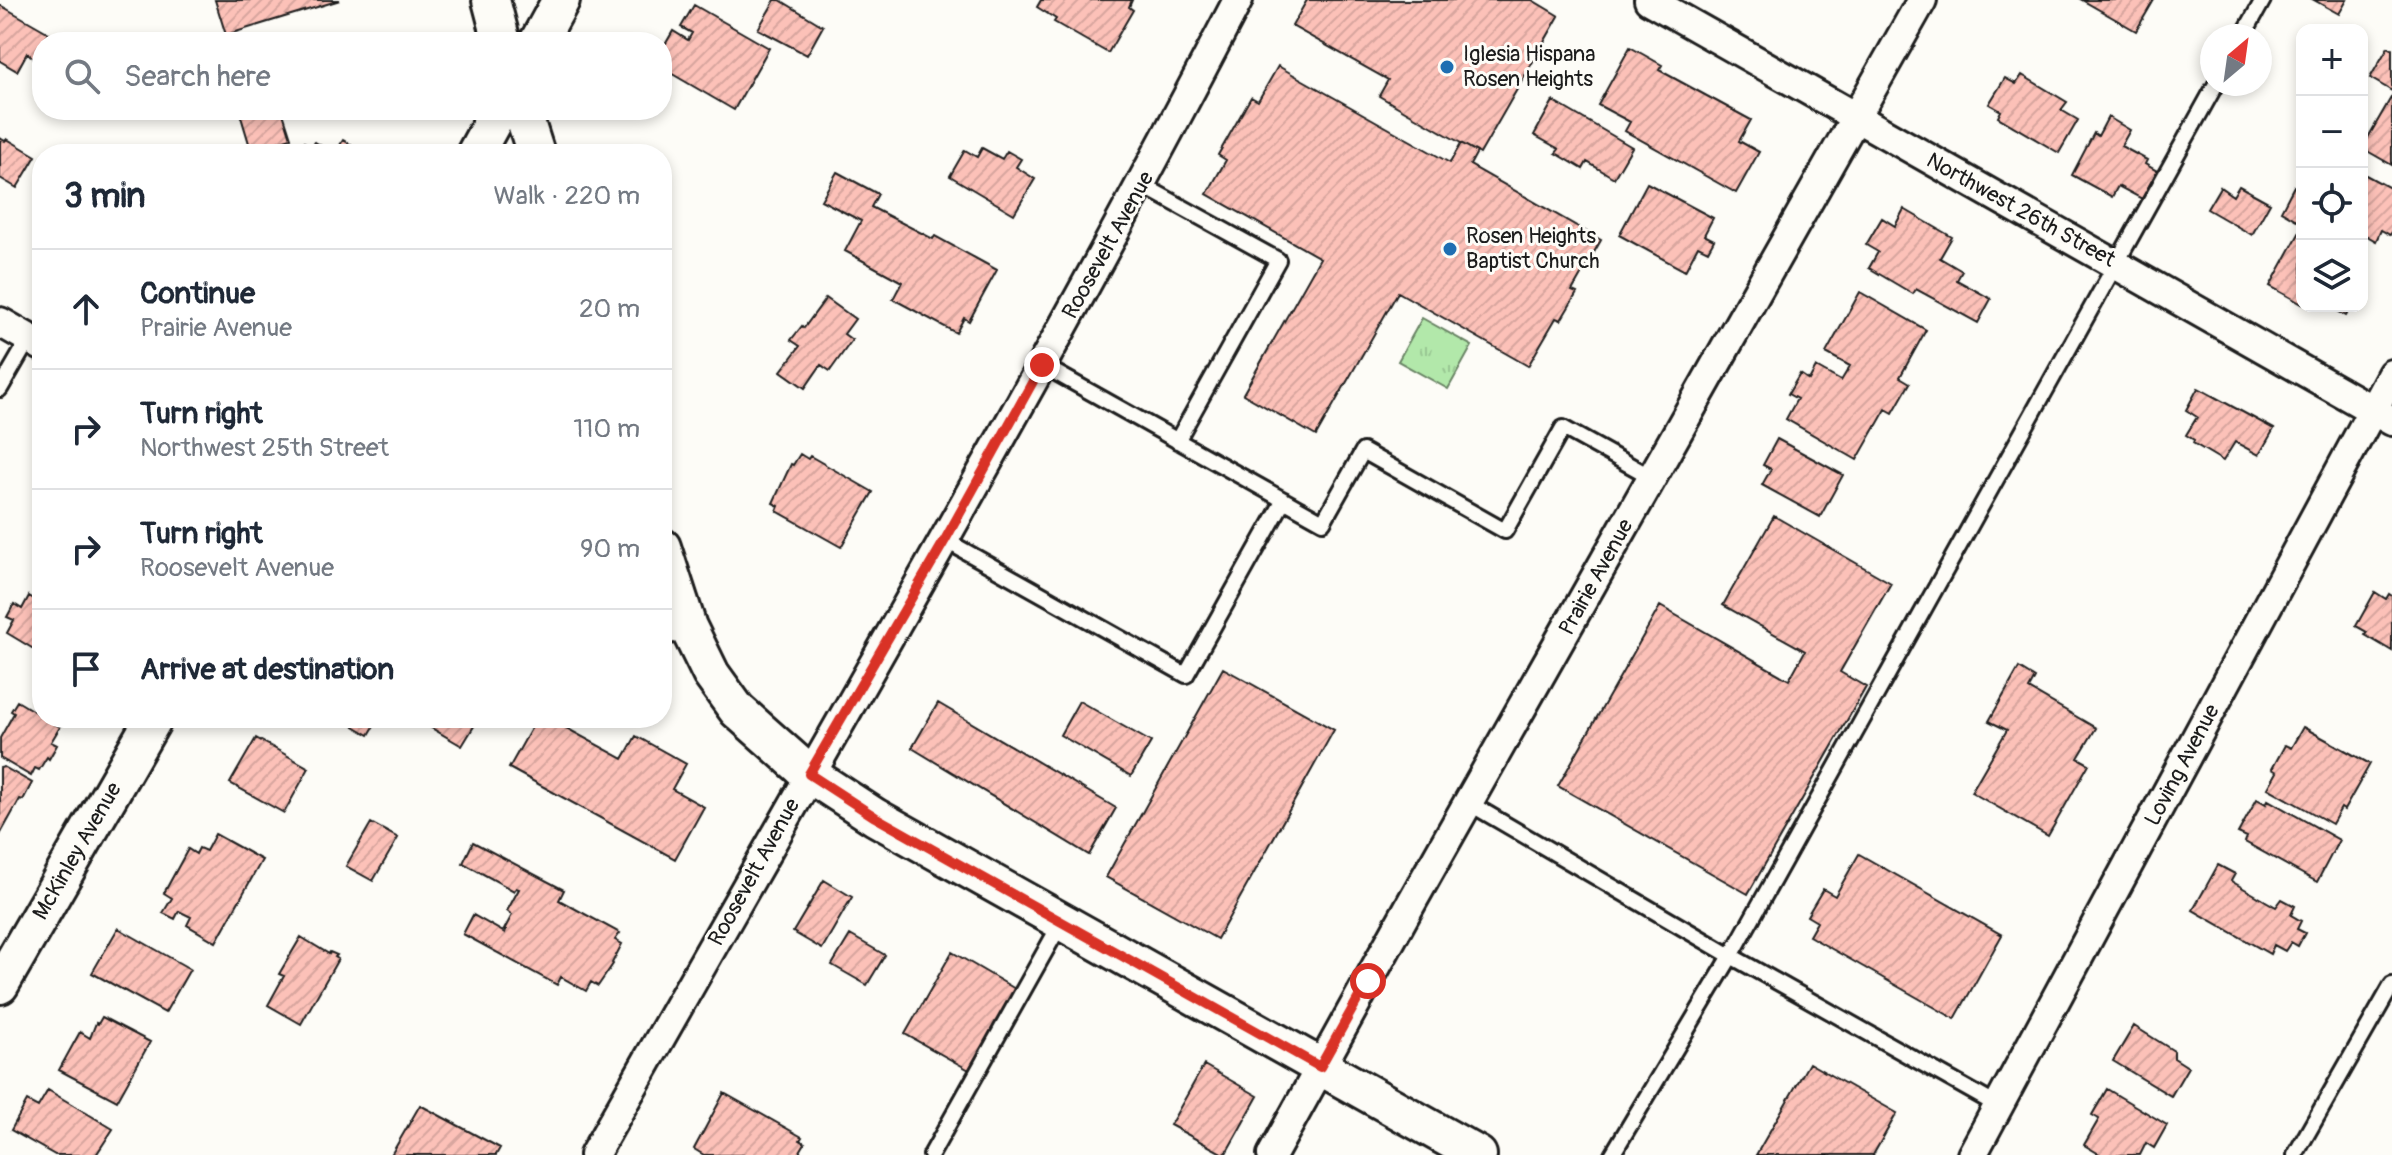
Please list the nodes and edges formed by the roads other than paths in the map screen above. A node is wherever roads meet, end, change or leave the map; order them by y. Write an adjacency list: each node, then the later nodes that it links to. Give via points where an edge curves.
1 (491, 0): 8 (street)
2 (561, 0): 9 (street)
3 (1238, 0): 16 (street, Roosevelt Avenue)
4 (1649, 0): 11 (street, Northwest 26th Street)
5 (1922, 0): 11 (street, Prairie Avenue)
6 (2263, 0): 7 (lane)
7 (2250, 24)
8 (499, 32)
9 (543, 32)
10 (2209, 96): 17 (lane)
11 (1856, 117): 17 (street, Northwest 26th Street); 26 (street, Prairie Avenue)
12 (494, 120): 14 (street)
13 (525, 120): 15 (street)
14 (480, 144)
15 (533, 144)
16 (1142, 185): 21 (street, Roosevelt Avenue); 25 (lane, via 1278,260)
17 (2115, 263): 24 (street, Northwest 26th Street); 34 (lane)
18 (0, 322): 19 (street)
19 (32, 340)
20 (32, 344): 23 (lane)
21 (1042, 365): 25 (lane); 28 (street, Roosevelt Avenue)
22 (2392, 374): 24 (street, Loving Avenue)
23 (0, 389)
24 (2382, 415): 38 (street, Loving Avenue)
25 (1177, 441): 27 (lane)
26 (1653, 478): 27 (lane, via 1563,428 1505,531 1363,451 1323,522); 32 (street, Prairie Avenue)
27 (1284, 500): 28 (lane, via 1186,675)
28 (945, 540): 31 (street, Roosevelt Avenue)
29 (675, 628): 31 (street, via 737,710)
30 (148, 728): 35 (street, McKinley Avenue)
31 (809, 774): 33 (street); 39 (street, Roosevelt Avenue)
32 (1469, 803): 34 (lane); 37 (street, Prairie Avenue)
33 (1061, 922): 37 (street); 40 (lane)
34 (1731, 956): 38 (lane); 43 (lane)
35 (0, 985)
36 (2392, 985): 45 (lane)
37 (1320, 1067): 41 (street, Prairie Avenue); 42 (street)
38 (2000, 1107): 44 (street, Loving Avenue)
39 (594, 1155)
40 (931, 1155)
41 (1272, 1155)
42 (1478, 1155)
43 (1612, 1155)
44 (1972, 1155)
45 (2295, 1155)

